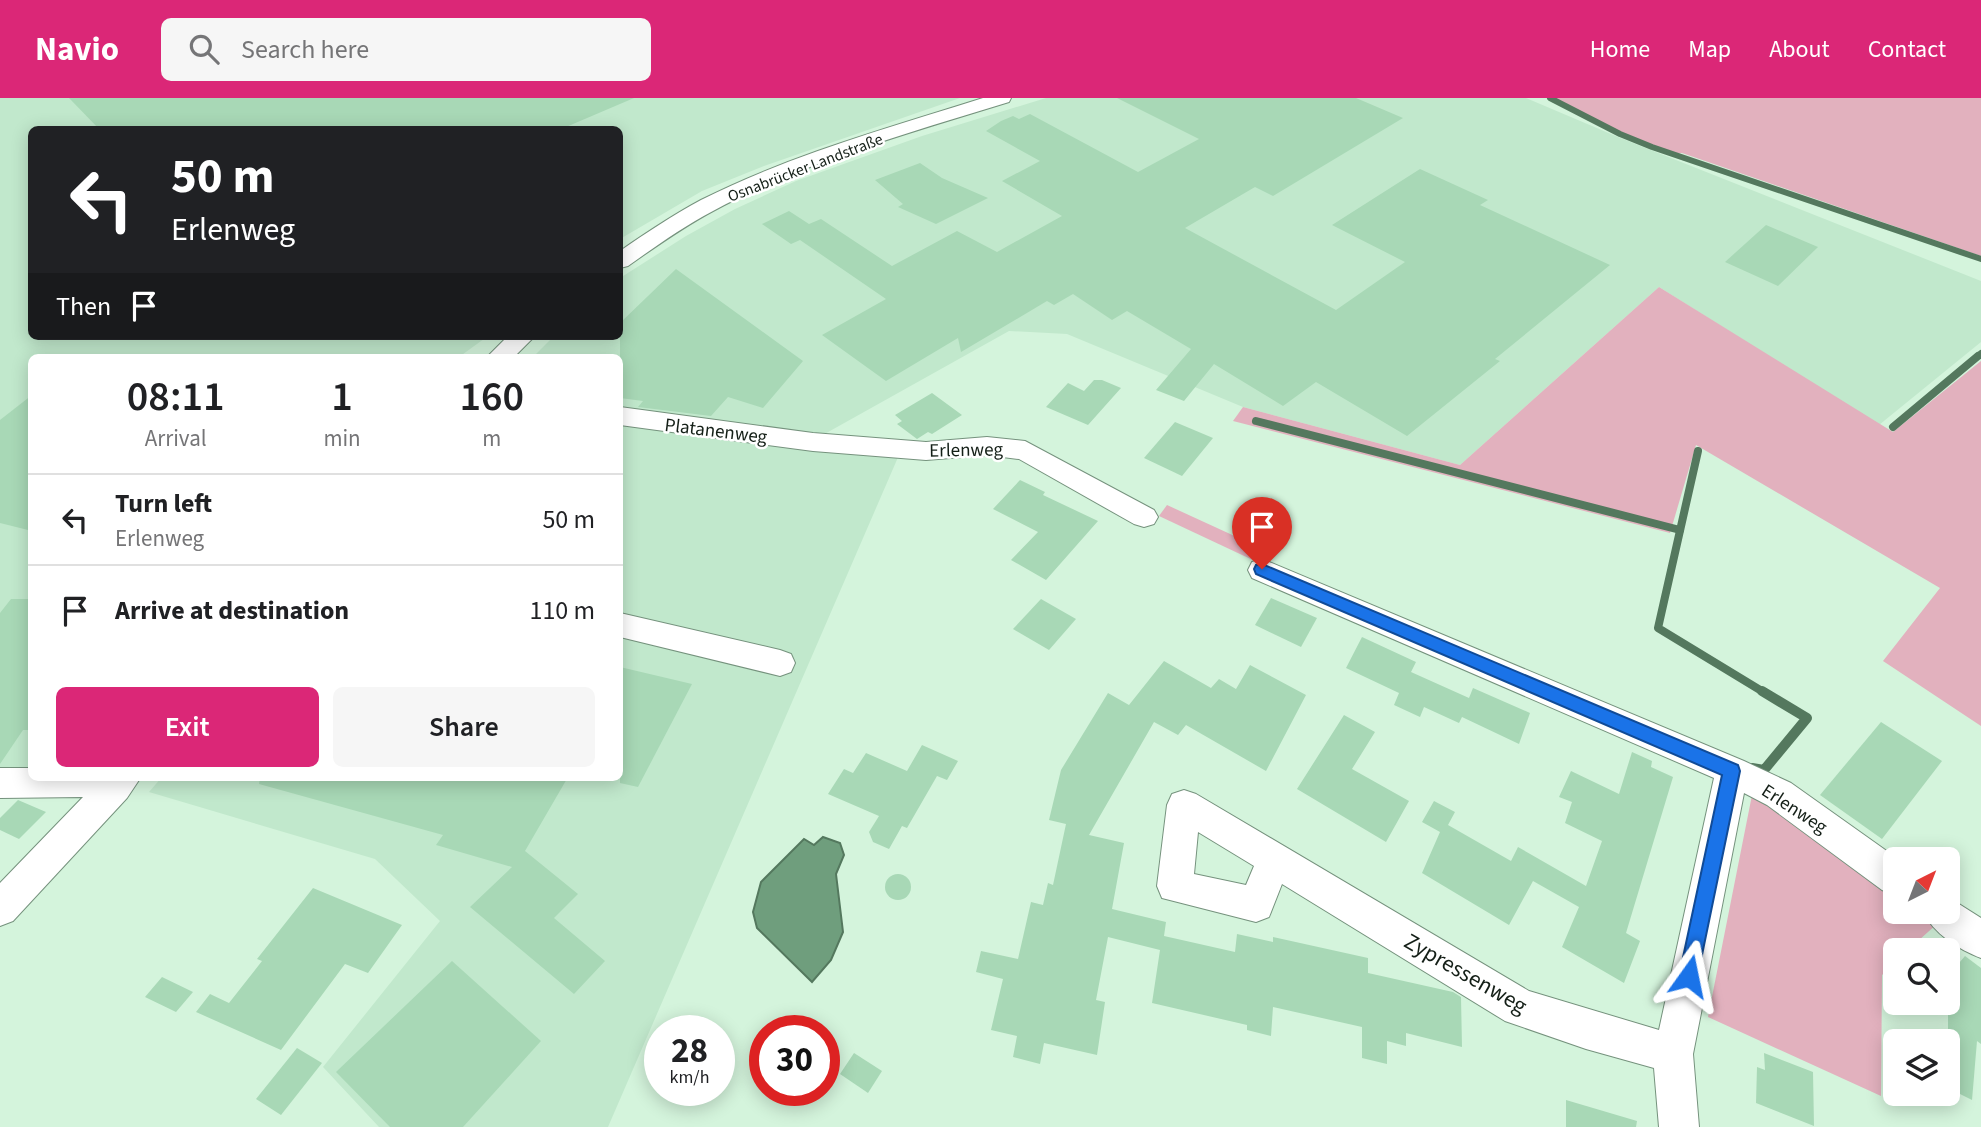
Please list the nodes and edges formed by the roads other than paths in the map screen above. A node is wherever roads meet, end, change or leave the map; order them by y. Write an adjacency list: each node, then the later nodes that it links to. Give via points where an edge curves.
1 (1002, 98): 2 (street, Osnabrücker Landstraße, via 779,174 718,200)
2 (623, 259)
3 (518, 340): 4 (street)
4 (502, 354)
5 (623, 416): 6 (street, Platanenweg)
6 (813, 442): 7 (street, Erlenweg, via 926,451 987,446 1025,450)
7 (1144, 517)
8 (1262, 569): 11 (street, Erlenweg)
9 (623, 626): 10 (street)
10 (780, 663)
11 (1732, 771): 15 (street, Erlenweg, via 1779,794); 19 (street)
12 (120, 782): 13 (street); 16 (street)
13 (0, 783)
14 (1274, 860): 19 (street, Zypressenweg, via 1519,1007)
15 (1883, 869)
16 (0, 909)
17 (1958, 924): 18 (street)
18 (1981, 940)
19 (1673, 1054): 20 (street)
20 (1679, 1127)

